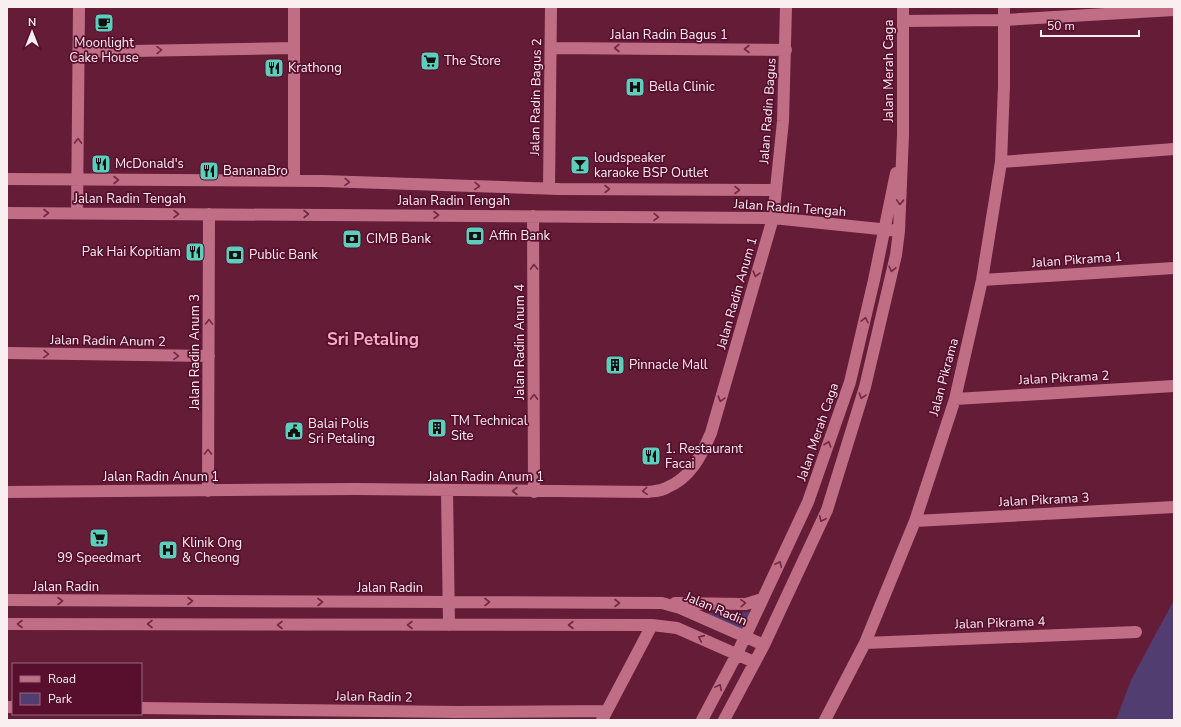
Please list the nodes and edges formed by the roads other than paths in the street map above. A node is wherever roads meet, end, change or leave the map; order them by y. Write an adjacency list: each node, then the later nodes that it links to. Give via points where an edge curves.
1 (79, 7): 13 (street)
2 (294, 7): 10 (street)
3 (551, 7): 11 (street, Jalan Radin Bagus 2)
4 (786, 7): 12 (street, Jalan Radin Bagus)
5 (903, 7): 9 (street, Jalan Merah Caga)
6 (1004, 7): 8 (street, Jalan Pikrama)
7 (1174, 10): 8 (street)
8 (1004, 20): 9 (street); 16 (street, Jalan Pikrama)
9 (903, 21): 14 (street, Jalan Merah Caga)
10 (294, 48): 13 (street, one-way to 10); 19 (street)
11 (551, 48): 12 (street, Jalan Radin Bagus 1, one-way to 11); 20 (street, Jalan Radin Bagus 2)
12 (786, 50): 21 (street, Jalan Radin Bagus, via 783,121)
13 (78, 52): 18 (street, one-way to 13)
14 (903, 135): 28 (street, Jalan Merah Caga); 29 (street, Jalan Merah Caga, one-way to 29)
15 (1174, 150): 16 (street)
16 (1001, 162): 32 (street, Jalan Pikrama)
17 (7, 179): 18 (street, Jalan Radin Tengah)
18 (77, 180): 19 (street, Jalan Radin Tengah, one-way to 19); 23 (street)
19 (294, 181): 20 (street, Jalan Radin Tengah, one-way to 20)
20 (549, 188): 21 (street, Jalan Radin Tengah, one-way to 21)
21 (776, 190): 26 (street, Jalan Radin Bagus)
22 (7, 213): 23 (street, Jalan Radin Tengah, one-way to 23)
23 (77, 213): 24 (street, Jalan Radin Tengah, one-way to 24)
24 (209, 214): 25 (street, Jalan Radin Tengah, one-way to 25); 34 (street, Jalan Radin Anum 3, one-way to 24)
25 (533, 216): 26 (street, Jalan Radin Tengah, one-way to 26); 40 (street, Jalan Radin Anum 4, one-way to 25)
26 (772, 218): 27 (street, Jalan Radin Tengah); 30 (street, Jalan Radin Anum 1)
27 (800, 221): 28 (street, Jalan Radin Tengah); 30 (street, via 779,226)
28 (885, 230): 29 (street, Jalan Radin Tengah); 43 (street, Jalan Merah Caga, one-way to 28, via 808,502 850,382)
29 (899, 231): 53 (street, Jalan Merah Caga, one-way to 53, via 896,256 865,387 827,510)
30 (767, 237): 40 (street, Jalan Radin Anum 1, one-way to 40, via 711,433 690,472 665,489 648,492)
31 (1174, 268): 32 (street, Jalan Pikrama 1)
32 (982, 280): 36 (street, Jalan Pikrama)
33 (7, 353): 34 (street, Jalan Radin Anum 2, one-way to 34)
34 (209, 356): 37 (street, Jalan Radin Anum 3, one-way to 34)
35 (1174, 386): 36 (street, Jalan Pikrama 2)
36 (955, 399): 42 (street, Jalan Pikrama)
37 (208, 491): 38 (street, Jalan Radin Anum 1); 39 (street, Jalan Radin Anum 1)
38 (447, 491): 40 (street, Jalan Radin Anum 1, one-way to 38); 45 (street)
39 (7, 492)
40 (534, 492)
41 (1174, 507): 42 (street, Jalan Pikrama 3)
42 (915, 521): 52 (street, Jalan Pikrama)
43 (762, 599): 46 (street, one-way to 43, via 746,604); 51 (street, Jalan Merah Caga)
44 (7, 600): 45 (street, Jalan Radin, one-way to 45)
45 (448, 602): 46 (street, Jalan Radin, one-way to 46); 48 (street)
46 (662, 603): 51 (street, Jalan Radin, via 680,608)
47 (7, 624): 48 (street, one-way to 47)
48 (449, 625): 49 (street, one-way to 48)
49 (652, 625): 54 (street, one-way to 49, via 677,628); 58 (street)
50 (1136, 632): 52 (street, Jalan Pikrama 4)
51 (744, 636): 53 (street, Jalan Radin); 54 (street, Jalan Merah Caga)
52 (865, 643): 61 (street, Jalan Pikrama)
53 (764, 645): 55 (street, Jalan Merah Caga)
54 (737, 654): 55 (street); 59 (street, Jalan Merah Caga, one-way to 54)
55 (754, 662): 60 (street, Jalan Merah Caga)
56 (142, 708): 57 (street, Jalan Radin 2)
57 (455, 716): 58 (street, Jalan Radin 2)
58 (604, 716)
59 (702, 720)
60 (724, 720)
61 (824, 720)

